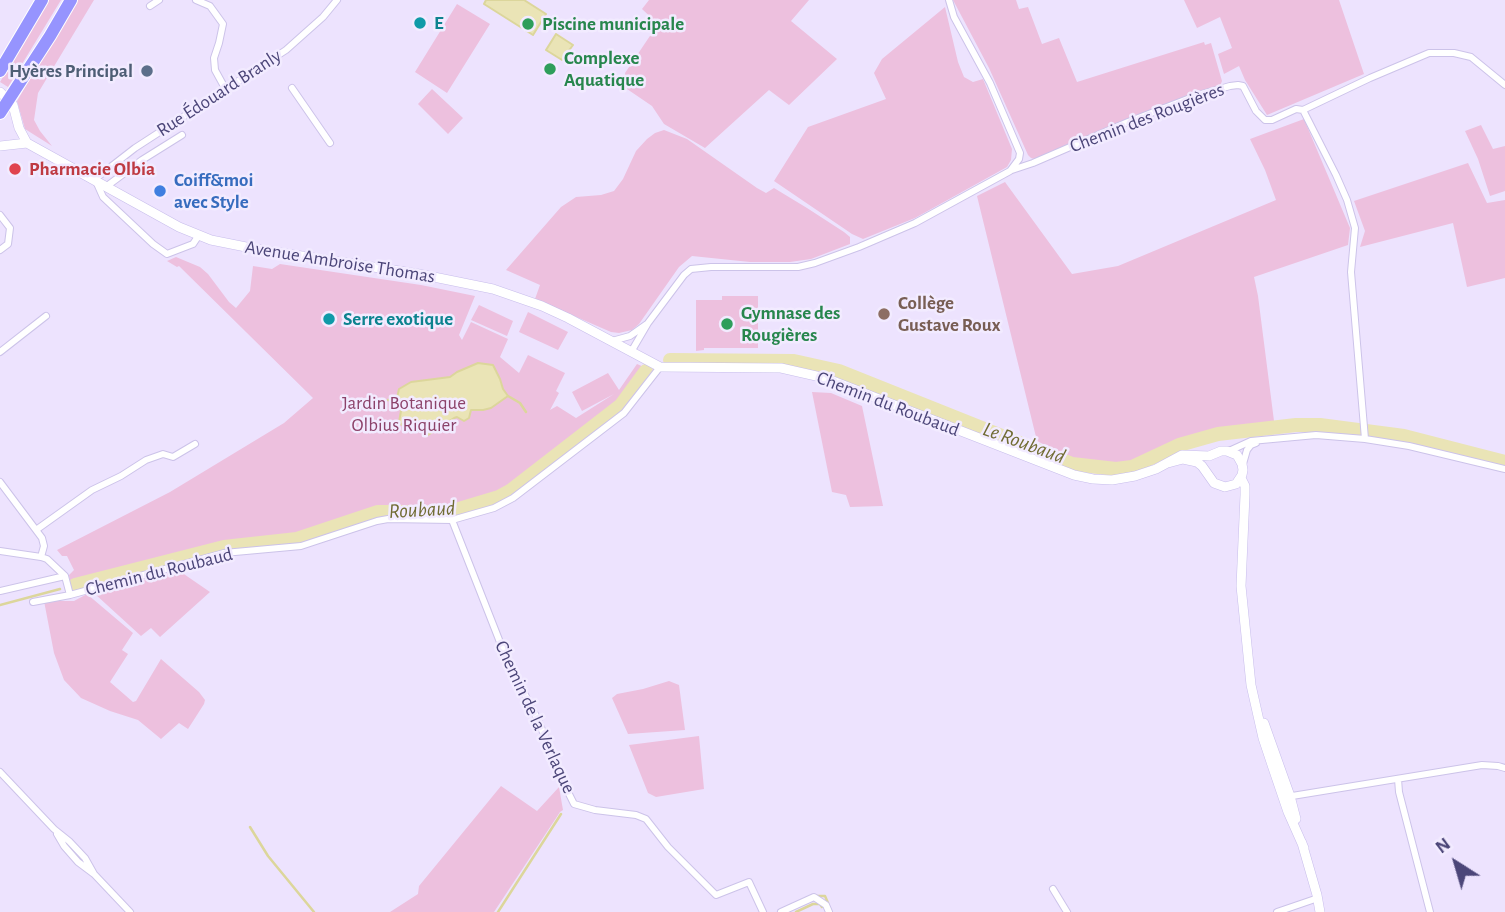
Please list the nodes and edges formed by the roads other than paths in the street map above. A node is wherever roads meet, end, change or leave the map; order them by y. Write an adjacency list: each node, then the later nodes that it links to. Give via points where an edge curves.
1 (42, 0): 8 (highway)
2 (71, 0): 12 (highway, via 50,36)
3 (159, 0): 7 (street)
4 (196, 0): 11 (street, via 209,6 223,24 214,58)
5 (337, 0): 11 (street, Rue Édouard Branly, via 286,50)
6 (949, 0): 19 (street, via 1020,153)
7 (150, 6)
8 (0, 71)
9 (1505, 85): 13 (street, via 1471,57 1429,53)
10 (292, 89): 17 (street)
11 (226, 90): 20 (street, Rue Édouard Branly)
12 (4, 95): 14 (highway); 16 (street, via 13,104)
13 (1303, 110): 19 (street, Chemin des Rougières, via 1265,120 1243,86 1230,86); 32 (street, via 1336,175 1355,228 1350,272)
14 (0, 113)
15 (182, 135): 21 (street)
16 (27, 143): 18 (street); 20 (street, Avenue Ambroise Thomas)
17 (330, 143)
18 (0, 146)
19 (1010, 171): 26 (street, via 915,223 815,263 691,269)
20 (95, 179): 21 (street, Avenue Ambroise Thomas); 23 (street, via 103,197 167,254 193,243)
21 (107, 186): 23 (street, Avenue Ambroise Thomas)
22 (0, 215): 24 (street, via 10,228 8,244)
23 (199, 235): 28 (street, Avenue Ambroise Thomas, via 225,244 485,286 542,306)
24 (0, 250)
25 (46, 316): 30 (street)
26 (648, 323): 27 (street); 29 (street)
27 (630, 336): 28 (street); 29 (street)
28 (612, 341): 29 (street, Avenue Ambroise Thomas)
29 (629, 350): 31 (street, Avenue Ambroise Thomas)
30 (0, 352)
31 (660, 367): 37 (street, Chemin du Roubaud, via 781,368 825,378 1083,477 1112,480); 45 (street, Chemin du Roubaud, via 624,413 513,498)
32 (1365, 437): 33 (street); 39 (street)
33 (1265, 439): 35 (street); 38 (street, via 1249,447)
34 (195, 444): 46 (street, via 173,457 163,454 146,460 92,490)
35 (1229, 451): 36 (street); 38 (street)
36 (1214, 454): 37 (street, Chemin du Roubaud, via 1182,455); 40 (street)
37 (1168, 463): 40 (street, Chemin du Roubaud, via 1189,460 1200,464)
38 (1243, 464): 41 (street)
39 (1505, 469)
40 (1207, 474): 43 (street, via 1214,484)
41 (1241, 478): 43 (street); 44 (street)
42 (0, 482): 46 (street)
43 (1227, 487): 44 (street, via 1240,498)
44 (1244, 514): 56 (street, via 1241,586 1251,685)
45 (452, 520): 51 (street, Chemin du Roubaud, via 377,521 301,546 224,553); 60 (street, Chemin de la Verlaque, via 507,660 575,804 646,819 716,895 750,883)
46 (36, 530): 48 (street, via 44,546)
47 (0, 551): 48 (street)
48 (41, 556): 49 (street)
49 (65, 576): 50 (street); 51 (street)
50 (0, 591)
51 (71, 595): 52 (street, Chemin du Roubaud)
52 (33, 602)
53 (1505, 768): 55 (street, via 1482,765)
54 (0, 772): 59 (street, via 78,862)
55 (1398, 779): 56 (street); 66 (street)
56 (1287, 797): 58 (street)
57 (1053, 889): 63 (street)
58 (1318, 898): 64 (street); 65 (street)
59 (130, 912)
60 (763, 912)
61 (781, 912): 62 (street, via 814,897)
62 (829, 912)
63 (1067, 912)
64 (1277, 912)
65 (1320, 912)
66 (1430, 912)

